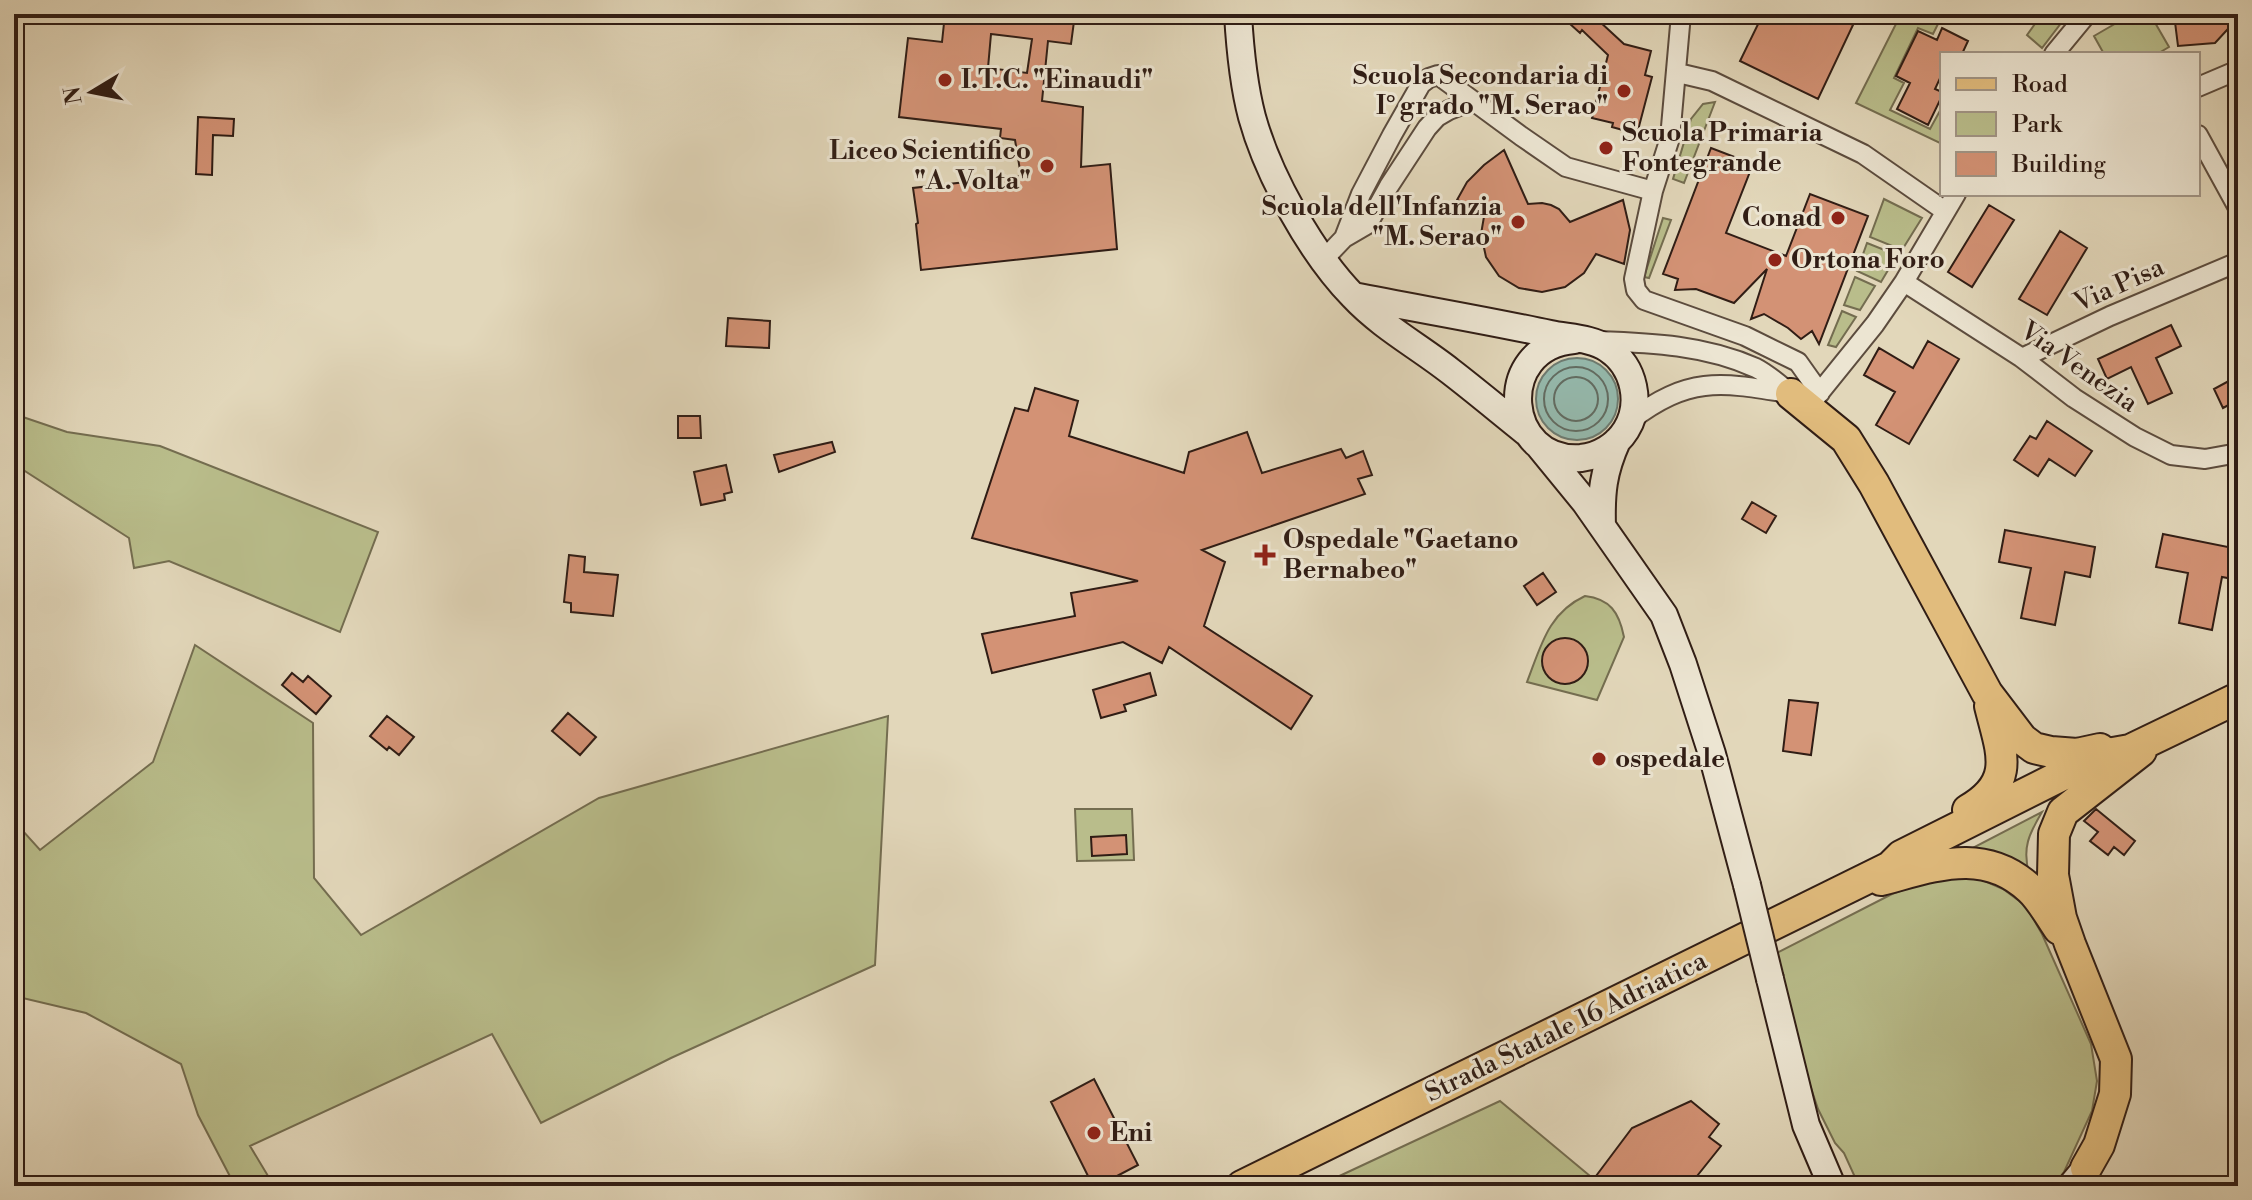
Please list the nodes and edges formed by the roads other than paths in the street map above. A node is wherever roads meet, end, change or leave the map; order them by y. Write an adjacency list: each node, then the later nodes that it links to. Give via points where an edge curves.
1 (1238, 14): 15 (street, via 1253,118 1272,170)
2 (1681, 14): 6 (street)
3 (2087, 14): 4 (street)
4 (2056, 52)
5 (2238, 70): 7 (street)
6 (1678, 73): 10 (street, via 1670,138); 13 (street, via 1712,81 1863,154)
7 (2200, 86)
8 (1472, 101): 10 (street, via 1566,167); 14 (street, via 1437,117 1368,224); 14 (street, via 1438,75 1421,84 1361,194)
9 (2200, 139): 12 (street)
10 (1653, 191): 21 (street, via 1634,279 1639,295 1798,362)
11 (1955, 196): 13 (street)
12 (2238, 208)
13 (1945, 211): 17 (street)
14 (1344, 238): 15 (street)
15 (1324, 259): 18 (street)
16 (2238, 262): 20 (street, Via Pisa)
17 (1904, 282): 20 (street, Via Venezia); 21 (street, via 1867,336)
18 (1353, 296): 19 (street); 23 (street)
19 (1580, 340): 21 (street, via 1703,349 1758,369); 22 (street, via 1610,350 1627,370 1635,403); 23 (street, via 1544,349 1520,379 1518,408)
20 (2022, 358): 24 (street, Via Venezia, via 2098,413 2171,455 2205,459)
21 (1806, 398): 22 (street, via 1754,388 1699,386 1649,406); 26 (main road, via 1846,439 1874,484)
22 (1624, 430): 23 (street, via 1603,451 1578,458 1561,456); 25 (street, via 1603,479)
23 (1533, 439): 25 (street)
24 (2238, 453)
25 (1602, 526): 33 (street, bridge, via 1656,602 1674,640 1712,754 1806,1125)
26 (1987, 693): 28 (main road, via 2022,739 2051,752 2077,754); 29 (main road, via 2004,760 1991,794 1894,852)
27 (2238, 698): 28 (main road, Strada Statale 16 Adriatica)
28 (2164, 734): 29 (main road, Strada Statale 16 Adriatica, via 2130,750 2102,755); 30 (main road, via 2079,798 2058,822 2053,875)
29 (1846, 889): 30 (main road, via 1941,864 1989,865 2032,891); 32 (main road, Strada Statale 16 Adriatica)
30 (2070, 944): 31 (main road, via 2116,1059 2115,1094 2099,1145)
31 (2079, 1180)
32 (1242, 1186)
33 (1832, 1186)

